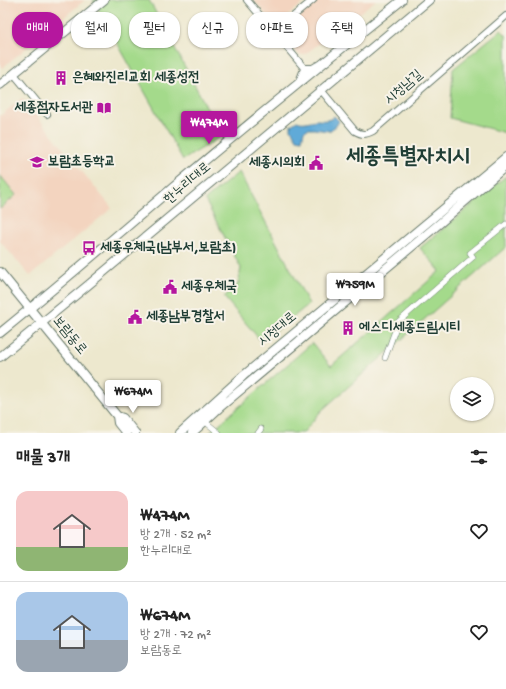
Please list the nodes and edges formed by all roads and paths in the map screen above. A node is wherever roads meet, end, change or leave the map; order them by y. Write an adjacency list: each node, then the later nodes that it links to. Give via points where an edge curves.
1 (104, 0): 12 (street)
2 (247, 0): 6 (street)
3 (314, 0): 7 (street)
4 (402, 0): 10 (street, 한누리대로)
5 (429, 0): 15 (street, 한누리대로)
6 (257, 12)
7 (299, 12)
8 (506, 16): 15 (street, 시청남길, via 373,131 366,134 361,135 355,131)
9 (288, 48): 11 (street)
10 (322, 64): 11 (street, via 313,69); 13 (street, 한누리대로)
11 (305, 68): 13 (street)
12 (14, 74): 14 (street); 16 (street)
13 (299, 84): 21 (street, 한누리대로)
14 (0, 85)
15 (321, 90): 22 (street, 한누리대로)
16 (47, 114)
17 (506, 157): 30 (street, 시청대로, via 243,376)
18 (506, 166): 31 (street, 시청대로)
19 (506, 224): 25 (street, via 470,253 473,257 398,322)
20 (0, 272): 21 (street, 보람동로)
21 (30, 309): 22 (street, 보람동로); 23 (street, 한누리대로)
22 (42, 323): 24 (street, 한누리대로); 26 (street, 보람동로)
23 (0, 333)
24 (0, 357)
25 (385, 358)
26 (117, 416): 28 (street, via 118,423); 29 (street, via 123,418)
27 (208, 424): 32 (street)
28 (126, 433)
29 (135, 433)
30 (180, 433)
31 (192, 433)
32 (219, 433)

